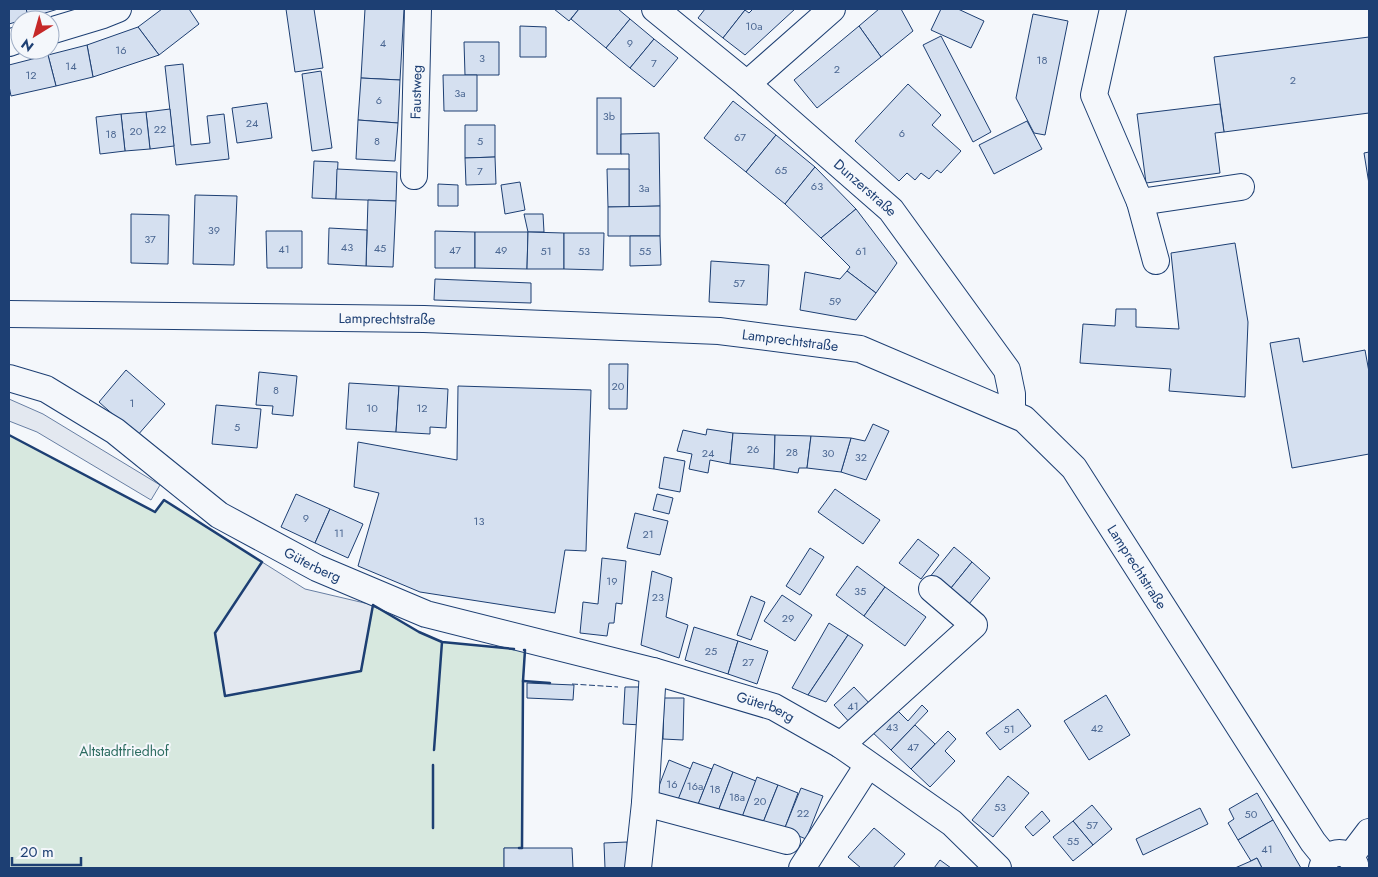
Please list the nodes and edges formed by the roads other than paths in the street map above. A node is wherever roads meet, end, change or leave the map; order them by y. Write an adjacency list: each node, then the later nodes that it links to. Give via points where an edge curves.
1 (418, 9): 8 (street, Faustweg)
2 (655, 9): 7 (street, Dunzerstraße)
3 (832, 9): 7 (street)
4 (1113, 9): 10 (street, via 1094,95)
5 (107, 11): 6 (street)
6 (60, 27)
7 (748, 84): 14 (street, Dunzerstraße, via 891,210 1007,370)
8 (414, 176)
9 (1241, 187): 10 (street)
10 (1140, 202): 11 (street)
11 (1156, 261)
12 (9, 314): 14 (street, Lamprechtstraße, via 424,319 719,331 860,349)
13 (9, 378): 16 (street, Güterberg, via 46,389 107,426 219,515 317,568 426,614)
14 (1012, 413): 22 (street, Lamprechtstraße, via 1024,419 1074,468 1313,842)
15 (932, 589): 17 (street, via 974,625)
16 (653, 671): 17 (street, Güterberg, via 774,707); 19 (street)
17 (841, 745): 18 (street, Güterberg)
18 (868, 765): 24 (street); 25 (street, Güterberg, via 952,824)
19 (645, 803): 21 (street); 23 (street)
20 (1369, 832): 22 (street)
21 (787, 841)
22 (1339, 863)
23 (638, 868)
24 (802, 868)
25 (998, 868)

